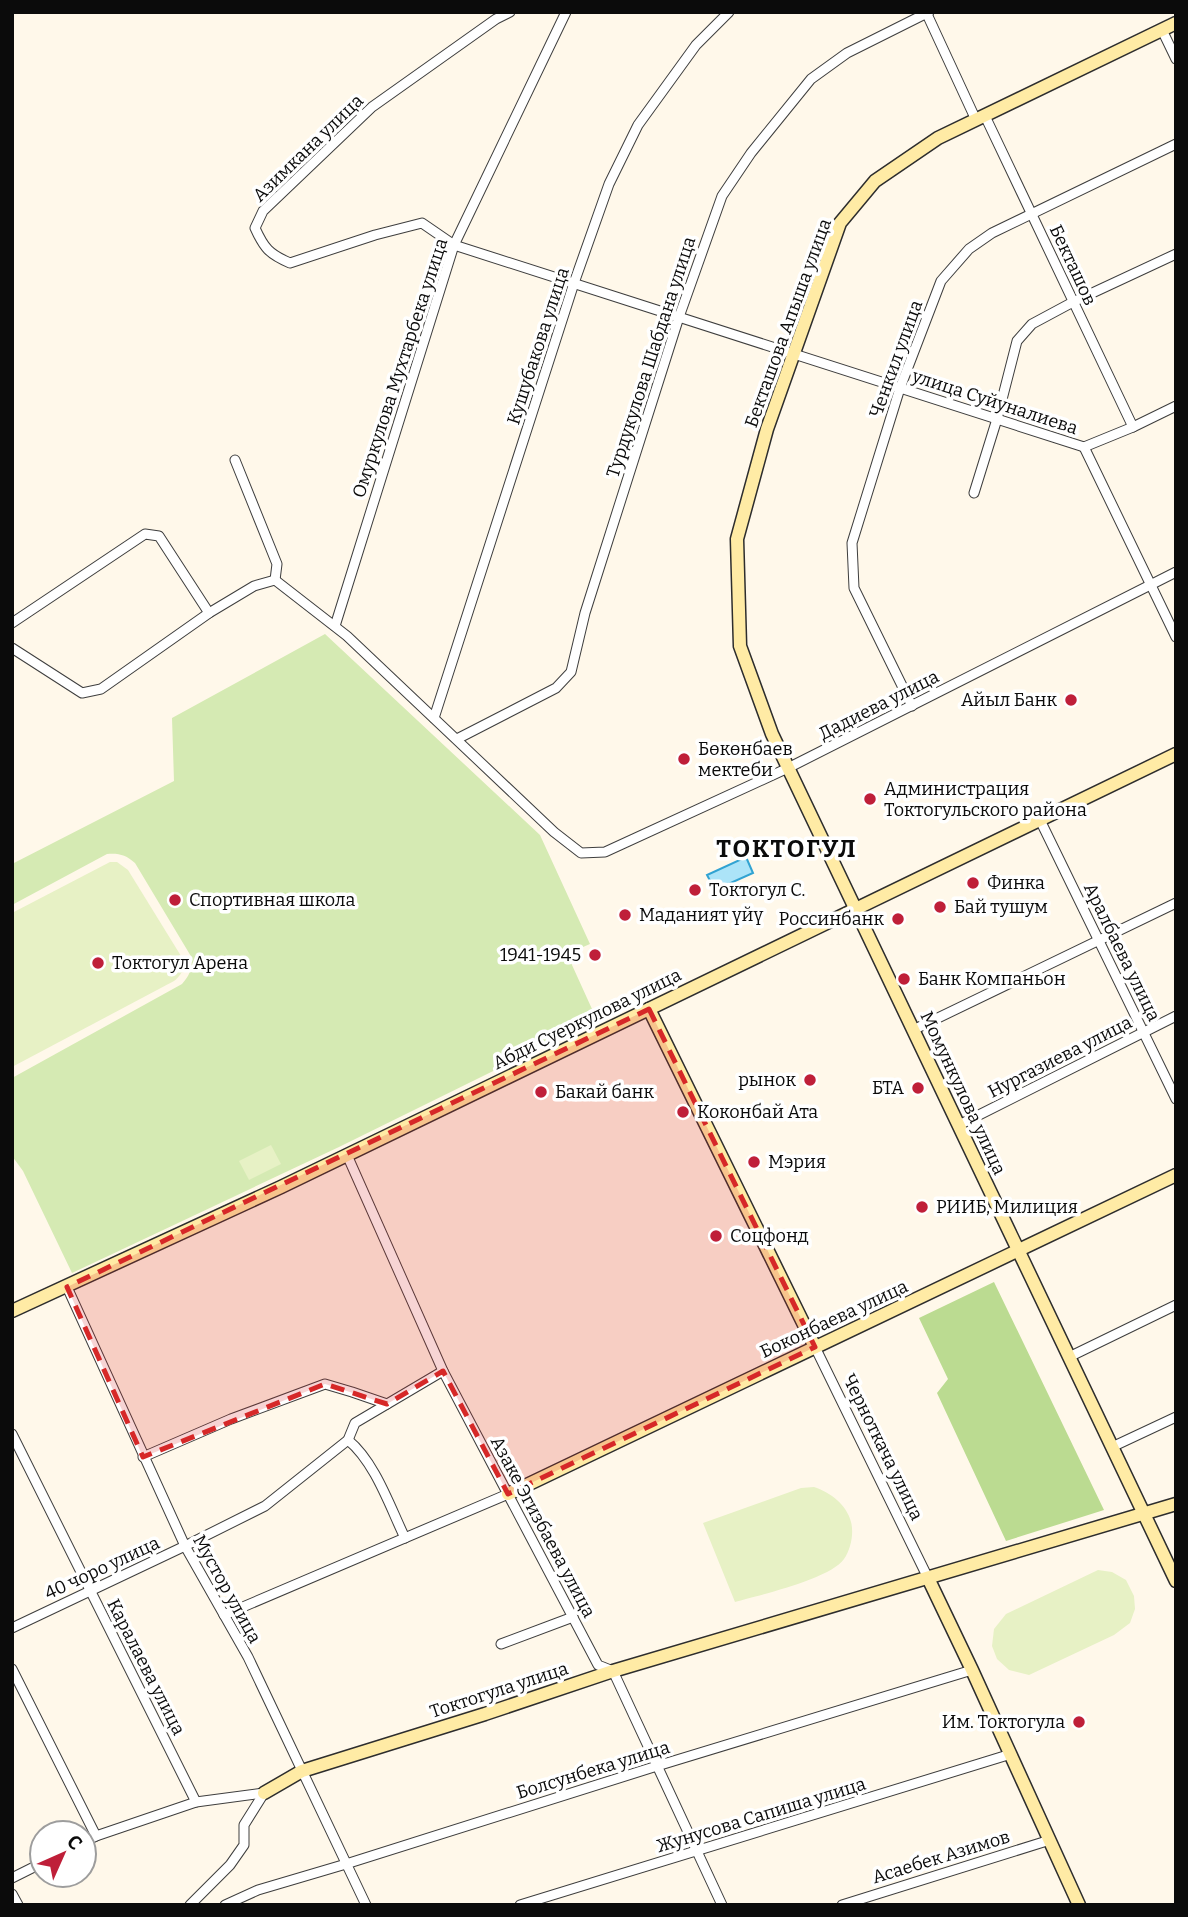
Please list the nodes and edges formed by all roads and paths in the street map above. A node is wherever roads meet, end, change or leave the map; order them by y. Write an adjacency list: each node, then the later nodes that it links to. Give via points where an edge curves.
1 (510, 12): 11 (street, Азимкана улица, via 372,107 263,211 255,228 263,246 290,262)
2 (566, 12): 12 (street, Омуркулова Мухтарбека улица)
3 (729, 12): 14 (street, Кушубакова улица, via 696,46 638,125 609,184)
4 (928, 13): 8 (street, Бекташов); 16 (street, Турдукулова Шабдана улица, via 847,53 811,79 722,196)
5 (1176, 23): 6 (street, Бекташова Апыша улица)
6 (1162, 30): 7 (street); 8 (street, Бекташова Апыша улица)
7 (1176, 59)
8 (980, 118): 10 (street, Бекташов); 17 (street, Бекташова Апыша улица, via 938,138 875,181 840,223)
9 (1176, 144): 10 (street, Ченкил улица)
10 (1031, 214): 15 (street, Бекташов); 18 (street, Ченкил улица, via 969,249 941,281)
11 (422, 223): 12 (street, улица Суйуналиева)
12 (454, 245): 14 (street, улица Суйуналиева); 30 (street, Омуркулова Мухтарбека улица)
13 (1176, 254): 15 (street)
14 (575, 284): 16 (street, улица Суйуналиева); 34 (street, Кушубакова улица)
15 (1073, 302): 20 (street, via 1032,324 1017,341); 21 (street, Бекташов)
16 (679, 317): 17 (street, улица Суйуналиева); 36 (street, Турдукулова Шабдана улица, via 570,672 556,688)
17 (794, 354): 18 (street, улица Суйуналиева); 35 (street, Бекташова Апыша улица, via 767,429 737,539 740,646)
18 (900, 388): 20 (street, улица Суйуналиева); 33 (street, Ченкил улица, via 852,543 854,588)
19 (1176, 406): 21 (street)
20 (997, 419): 22 (street, улица Суйуналиева); 24 (street)
21 (1133, 427): 22 (street)
22 (1084, 447): 27 (street)
23 (235, 460): 26 (street, via 277,564)
24 (974, 493)
25 (1176, 572): 27 (street, Дадиева улица)
26 (275, 580): 28 (street, via 254,586); 30 (street, Дадиева улица)
27 (1151, 584): 31 (street); 33 (street, Дадиева улица)
28 (209, 613): 29 (street, via 159,536 145,534); 32 (street, via 92,691 82,692)
29 (12, 624)
30 (335, 626): 34 (street, Дадиева улица)
31 (1176, 637)
32 (12, 648)
33 (912, 706): 38 (street, Дадиева улица)
34 (434, 718): 36 (street, Дадиева улица)
35 (772, 734): 38 (street, Момункулова улица)
36 (457, 739): 38 (street, Дадиева улица, via 582,853 604,852)
37 (1176, 754): 39 (street, Абди Суеркулова улица)
38 (789, 768): 41 (street, Момункулова улица)
39 (1040, 820): 41 (street, Абди Суеркулова улица); 42 (street, Аралбаева улица)
40 (1176, 904): 42 (street)
41 (856, 909): 43 (street, Абди Суеркулова улица); 45 (street, Момункулова улица)
42 (1099, 941): 45 (street); 46 (street, Аралбаева улица)
43 (649, 1009): 49 (street, Абди Суеркулова улица); 55 (street, Черноткача улица)
44 (1176, 1016): 46 (street, Нургазиева улица)
45 (913, 1030): 48 (street, Момункулова улица)
46 (1144, 1032): 47 (street, Аралбаева улица); 48 (street, Нургазиева улица)
47 (1176, 1099)
48 (959, 1125): 51 (street, Момункулова улица)
49 (347, 1155): 52 (street, Абди Суеркулова улица); 57 (street, Азаке Эгизбаева улица)
50 (1176, 1175): 51 (street, Боконбаева улица)
51 (1018, 1250): 55 (street, Боконбаева улица); 56 (street, Момункулова улица)
52 (67, 1287): 54 (street, Абди Суеркулова улица); 63 (street, Мустор улица)
53 (1176, 1305): 56 (street)
54 (12, 1311)
55 (815, 1347): 64 (street, Боконбаева улица); 69 (street, Черноткача улица)
56 (1069, 1357): 62 (street, Момункулова улица)
57 (443, 1371): 58 (street, 40 чоро улица); 64 (street, Азаке Эгизбаева улица)
58 (387, 1405): 61 (street, 40 чоро улица, via 355,1423); 63 (street, via 325,1384)
59 (1176, 1417): 62 (street)
60 (12, 1434): 71 (street, Каралаева улица)
61 (348, 1440): 67 (street, via 373,1471); 68 (street, 40 чоро улица, via 265,1506)
62 (1112, 1447): 66 (street, Момункулова улица)
63 (143, 1457): 68 (street, Мустор улица)
64 (508, 1494): 67 (street); 73 (street, Азаке Эгизбаева улица)
65 (1176, 1504): 66 (street, Токтогула улица)
66 (1144, 1513): 69 (street, Токтогула улица); 70 (street, Момункулова улица)
67 (405, 1538): 72 (street)
68 (184, 1546): 71 (street, 40 чоро улица); 72 (street, Мустор улица)
69 (928, 1578): 77 (street, Черноткача улица); 78 (street, Токтогула улица)
70 (1176, 1581)
71 (91, 1591): 74 (street, 40 чоро улица); 83 (street, Каралаева улица)
72 (224, 1615): 81 (street, Мустор улица)
73 (573, 1617): 75 (street); 78 (street, Азаке Эгизбаева улица, via 598,1665)
74 (12, 1628)
75 (501, 1644)
76 (12, 1669): 84 (street)
77 (972, 1670): 79 (street, Черноткача улица); 80 (street, Болсунбека улица)
78 (613, 1671): 80 (street, Азаке Эгизбаева улица); 81 (street, Токтогула улица)
79 (1011, 1754): 86 (street, Черноткача улица); 87 (street, Жунусова Сапиша улица)
80 (657, 1766): 87 (street, Азаке Эгизбаева улица); 88 (street, Болсунбека улица)
81 (302, 1770): 82 (street, Токтогула улица); 88 (street, Мустор улица)
82 (264, 1793): 83 (street, Токтогула улица); 93 (street, via 244,1825 244,1845)
83 (196, 1802): 85 (street, Токтогула улица)
84 (87, 1819)
85 (98, 1835)
86 (1050, 1840): 98 (street, Асаебек Азимов); 99 (street, Черноткача улица)
87 (697, 1851): 96 (street, Жунусова Сапиша улица); 97 (street, Азаке Эгизбаева улица)
88 (346, 1864): 94 (street, Болсунбека улица, via 258,1890); 95 (street, Мустор улица)
89 (28, 1870): 90 (street)
90 (12, 1878)
91 (12, 1894): 92 (street)
92 (18, 1905)
93 (190, 1905)
94 (225, 1905)
95 (366, 1905)
96 (520, 1905)
97 (722, 1905)
98 (842, 1905)
99 (1079, 1905)

